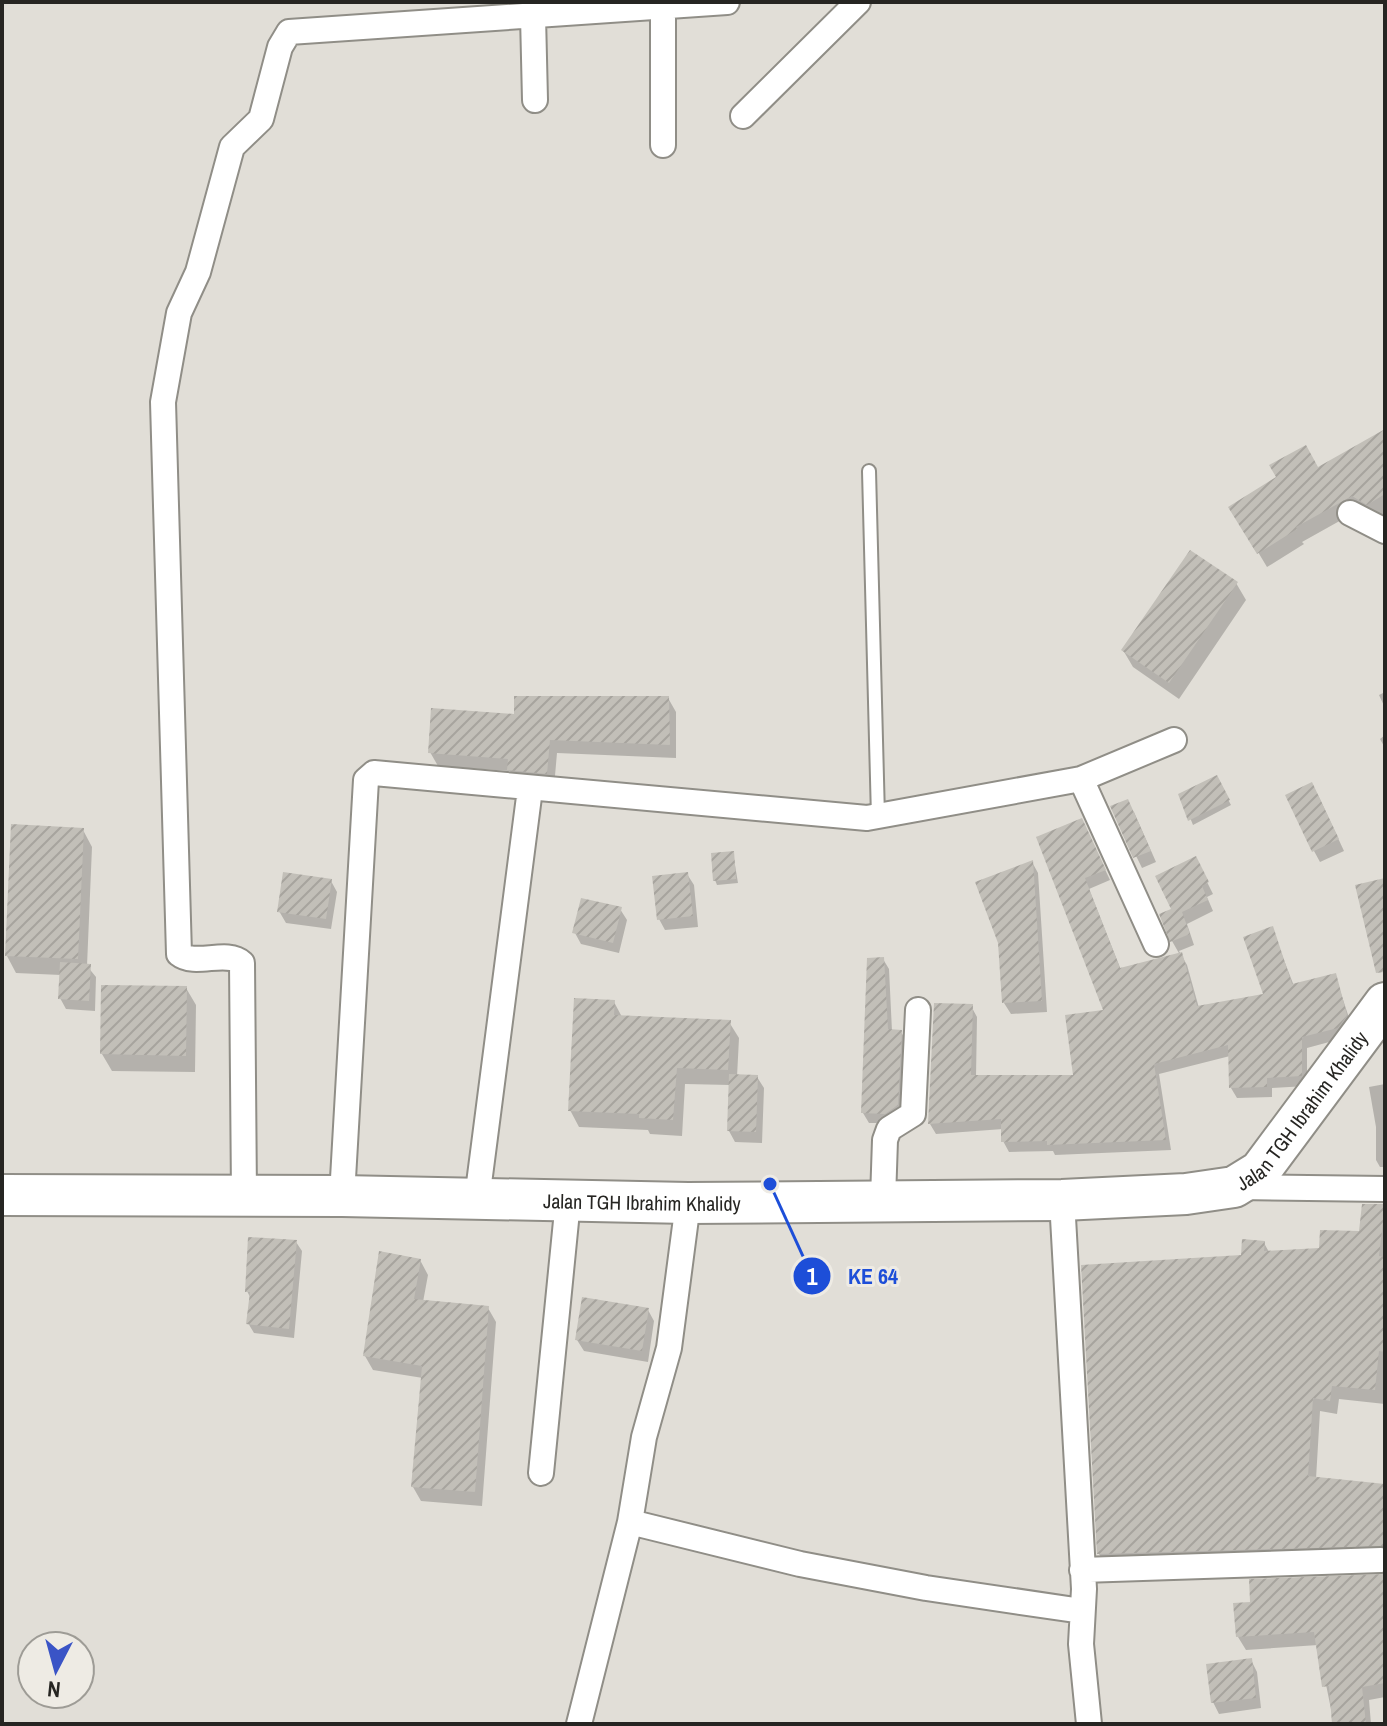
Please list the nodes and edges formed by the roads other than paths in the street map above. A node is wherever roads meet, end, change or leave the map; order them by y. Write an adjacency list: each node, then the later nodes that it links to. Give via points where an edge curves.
1 (727, 2): 3 (street)
2 (858, 2): 6 (street)
3 (663, 6): 4 (street); 7 (street)
4 (533, 16): 5 (street); 21 (street, via 287,33 261,119 232,147 198,272 179,313 163,402 179,954 242,963)
5 (535, 100)
6 (743, 116)
7 (663, 145)
8 (869, 471): 14 (lane)
9 (1350, 513): 10 (street)
10 (1385, 531)
11 (1174, 740): 12 (street)
12 (1081, 779): 14 (street); 15 (street)
13 (530, 789): 14 (street); 22 (street, via 374,773 366,780); 23 (street)
14 (878, 817)
15 (1156, 944)
16 (1385, 1003): 18 (main road, Jalan TGH Ibrahim Khalidy, via 1260,1171)
17 (918, 1010): 24 (street, via 913,1114 889,1129 885,1140)
18 (1234, 1187): 19 (street); 25 (main road, Jalan TGH Ibrahim Khalidy)
19 (1385, 1189)
20 (2, 1195): 21 (main road, Jalan TGH Ibrahim Khalidy)
21 (244, 1195): 22 (main road, Jalan TGH Ibrahim Khalidy)
22 (342, 1196): 23 (main road, Jalan TGH Ibrahim Khalidy)
23 (477, 1199): 26 (main road, Jalan TGH Ibrahim Khalidy)
24 (883, 1199): 25 (main road, Jalan TGH Ibrahim Khalidy); 27 (main road, Jalan TGH Ibrahim Khalidy)
25 (1062, 1200): 31 (street)
26 (568, 1201): 27 (main road, Jalan TGH Ibrahim Khalidy); 28 (street)
27 (688, 1203): 29 (street, via 669,1348 644,1437)
28 (541, 1473)
29 (630, 1522): 32 (street, via 800,1564); 33 (street)
30 (1381, 1560): 31 (street)
31 (1082, 1570): 32 (street)
32 (1082, 1611): 34 (street)
33 (579, 1724)
34 (1089, 1724)

